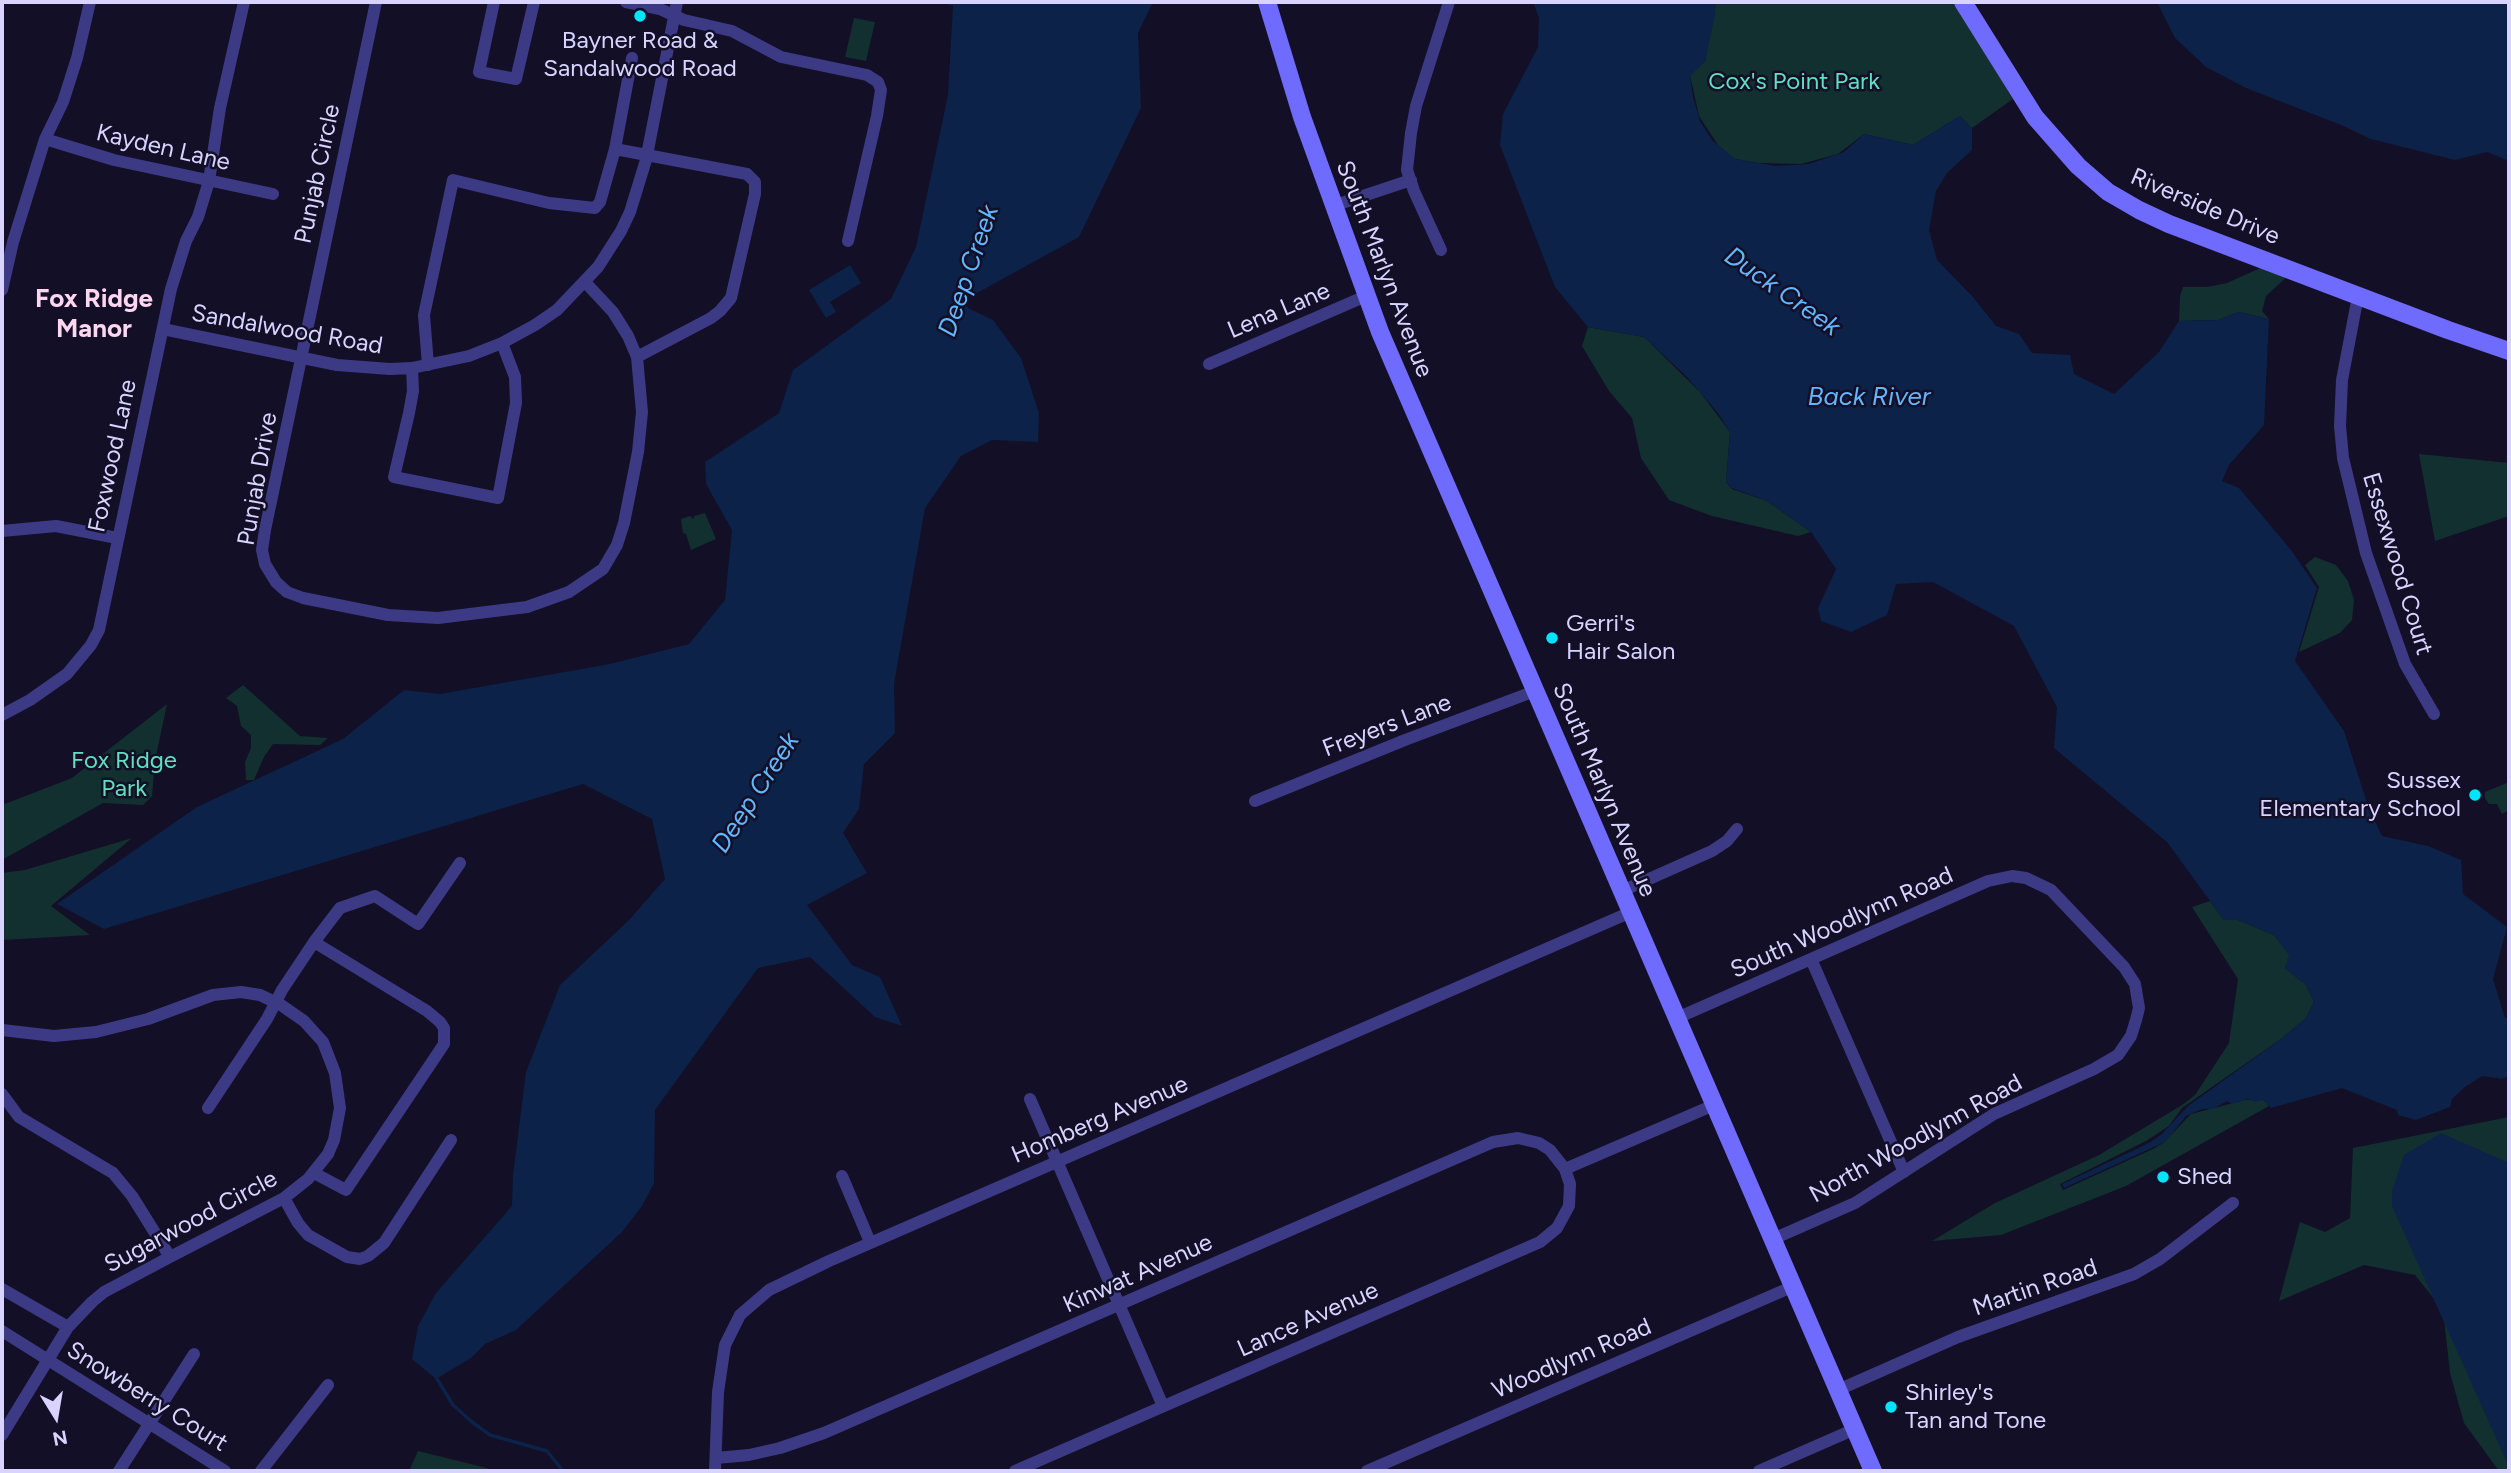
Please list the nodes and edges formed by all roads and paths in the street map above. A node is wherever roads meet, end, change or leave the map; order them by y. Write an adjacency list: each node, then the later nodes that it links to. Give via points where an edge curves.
1 (90, 2): 12 (street, via 63,102)
2 (244, 2): 16 (street, Foxwood Lane)
3 (376, 2): 28 (street, Punjab Circle)
4 (494, 2): 5 (street, via 479,72 516,79)
5 (534, 2)
6 (626, 2): 10 (street)
7 (1267, 2): 18 (street, South Marlyn Avenue)
8 (1450, 2): 15 (street, via 1416,106 1408,157)
9 (1963, 2): 24 (street, Riverside Drive, via 2035,117 2078,166 2108,191 2169,224)
10 (676, 8): 14 (street, Sandalwood Road); 19 (street, via 684,20 732,31 781,57 867,75 878,82 880,99)
11 (632, 58): 13 (street)
12 (44, 139): 16 (street, Kayden Lane); 22 (street)
13 (615, 149): 14 (street); 31 (street, via 600,202 594,208 549,203 453,180 424,314)
14 (647, 153): 21 (street, Sandalwood Road, via 621,231); 29 (street, via 747,174 755,182 755,194 731,298 711,318)
15 (1410, 180): 18 (street); 20 (street)
16 (209, 181): 17 (street, Kayden Lane); 25 (street, Foxwood Lane, via 184,248)
17 (273, 194)
18 (1333, 206): 23 (street, South Marlyn Avenue)
19 (848, 241)
20 (1441, 250)
21 (585, 282): 26 (street, Sandalwood Road, via 557,310); 29 (street, Punjab Drive, via 613,312)
22 (2, 290)
23 (1366, 296): 30 (street, Lena Lane); 35 (street, South Marlyn Avenue)
24 (2358, 296): 27 (street, Riverside Drive); 36 (street, Essexwood Court, via 2342,380 2343,458 2366,553 2405,664)
25 (163, 328): 28 (street, Sandalwood Road); 34 (street, Foxwood Lane)
26 (502, 343): 31 (street, Sandalwood Road); 32 (street, via 514,377 516,402 498,498 394,477 411,402)
27 (2509, 351)
28 (302, 356): 29 (street, Punjab Drive, via 265,530 265,564 286,592 414,618 527,607 569,592 603,569 621,534 638,452 642,412); 32 (street, Sandalwood Road, via 357,368)
29 (637, 357)
30 (1209, 364)
31 (428, 365): 32 (street, Sandalwood Road)
32 (412, 368)
33 (2, 531): 34 (street, via 56,526)
34 (117, 538): 37 (street, Foxwood Lane, via 104,614 91,645 67,674)
35 (1535, 691): 38 (street, Freyers Lane); 41 (street, South Marlyn Avenue)
36 (2434, 714)
37 (2, 715)
38 (1255, 801)
39 (1737, 829): 41 (street, via 1712,851)
40 (460, 863): 43 (street, via 418,924 375,896 340,908)
41 (1622, 891): 42 (street, South Marlyn Avenue)
42 (1631, 912): 46 (street, South Marlyn Avenue); 54 (street, Homberg Avenue)
43 (314, 942): 45 (street); 57 (street, via 427,1011 440,1022 445,1035 444,1044 346,1190)
44 (1811, 959): 46 (street, South Woodlynn Road); 47 (street, South Woodlynn Road, via 1988,881 2026,878 2051,890 2124,967 2138,995); 56 (street)
45 (275, 1002): 48 (street, Sugarwood Circle, via 260,995 226,993 106,1030 54,1036); 52 (street); 57 (street, Sugarwood Circle, via 313,1029 335,1073 338,1124 328,1154)
46 (1677, 1018): 51 (street, South Marlyn Avenue)
47 (2136, 1020): 56 (street, North Woodlynn Road, via 2125,1046 2108,1062 1994,1114)
48 (2, 1030)
49 (2, 1094): 63 (street, via 19,1117 113,1173 137,1202)
50 (1030, 1099): 54 (street)
51 (1714, 1105): 55 (street); 61 (street, South Marlyn Avenue)
52 (208, 1108)
53 (451, 1140): 59 (street, via 384,1243 360,1259 308,1235)
54 (1058, 1161): 62 (street, Homberg Avenue); 66 (street)
55 (1565, 1169): 66 (street, Kinwat Avenue, via 1539,1143 1518,1138 1493,1142); 73 (street, Lance Avenue, via 1569,1206 1557,1228 1540,1242)
56 (1903, 1172): 61 (street, North Woodlynn Road, via 1855,1203)
57 (314, 1173): 59 (street, Sugarwood Circle)
58 (842, 1176): 62 (street)
59 (284, 1198): 63 (street, Sugarwood Circle)
60 (2233, 1203): 72 (street, Martin Road, via 2134,1274 1958,1337)
61 (1773, 1239): 64 (street, South Marlyn Avenue)
62 (870, 1242): 77 (street, Homberg Avenue, via 788,1279 740,1315 720,1368)
63 (170, 1257): 67 (street, Sugarwood Circle, via 104,1293)
64 (1794, 1286): 72 (street, South Marlyn Avenue); 82 (street, Woodlynn Road)
65 (2, 1289): 67 (street)
66 (1120, 1305): 73 (street); 77 (street, Kinwat Avenue, via 824,1433)
67 (68, 1327): 70 (street, Sugarwood Circle)
68 (2, 1331): 70 (street, Snowberry Court)
69 (194, 1354): 74 (street)
70 (47, 1359): 74 (street, Snowberry Court); 76 (street, Sugarwood Circle)
71 (328, 1385): 80 (street)
72 (1838, 1390): 75 (street, South Marlyn Avenue)
73 (1163, 1406): 81 (street, Lance Avenue)
74 (150, 1422): 78 (street); 79 (street, Snowberry Court)
75 (1855, 1429): 83 (street); 84 (street, South Marlyn Avenue)
76 (2, 1435)
77 (715, 1464)
78 (119, 1471)
79 (225, 1471)
80 (261, 1471)
81 (1014, 1471)
82 (1367, 1471)
83 (1759, 1471)
84 (1873, 1471)

